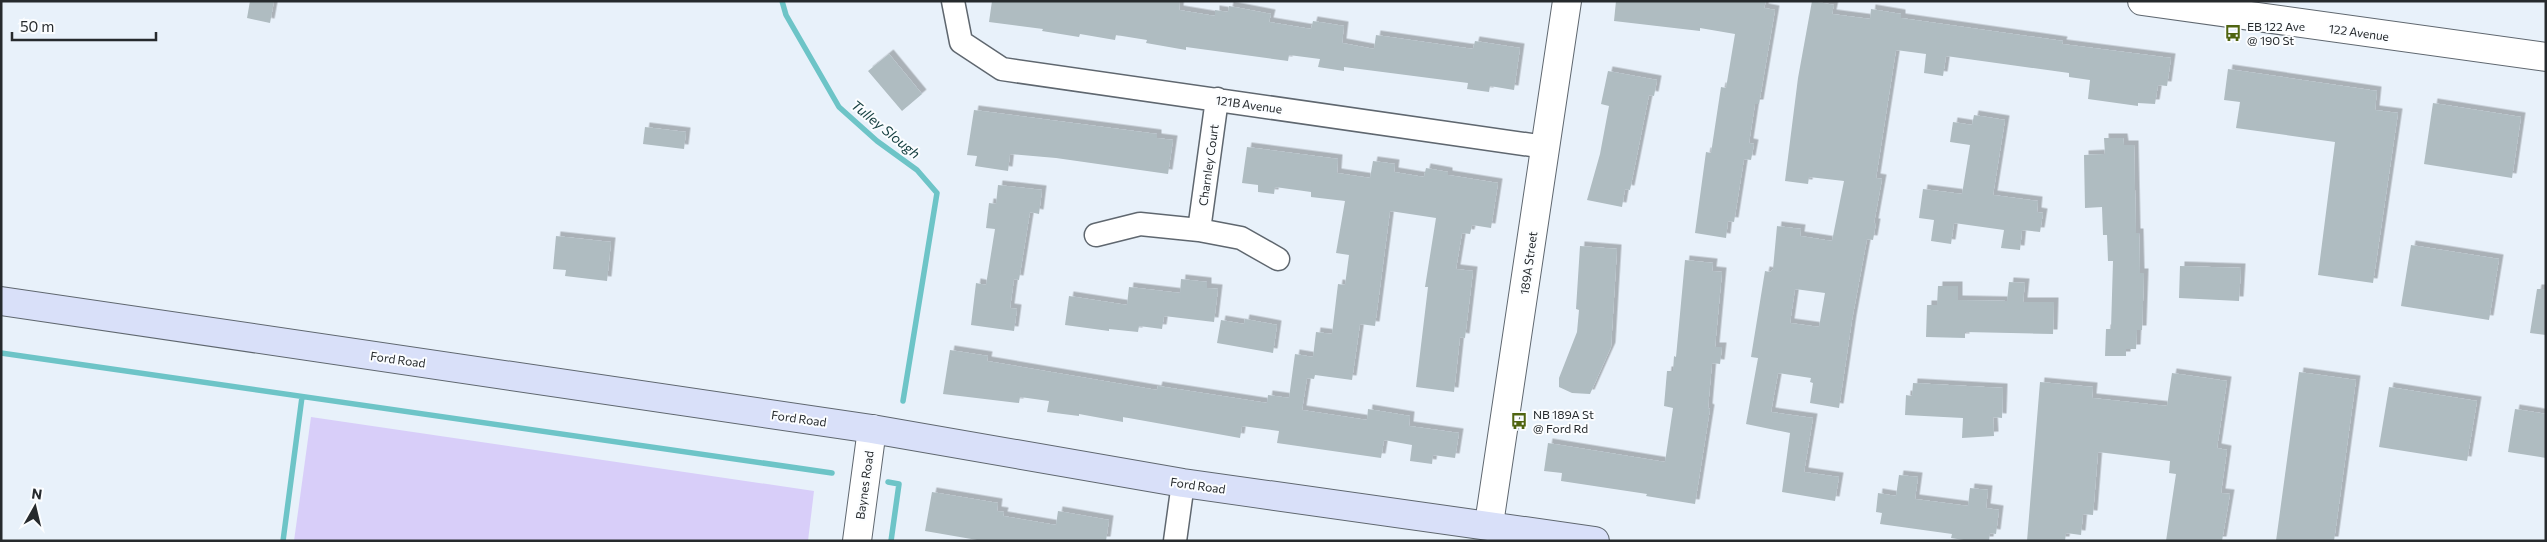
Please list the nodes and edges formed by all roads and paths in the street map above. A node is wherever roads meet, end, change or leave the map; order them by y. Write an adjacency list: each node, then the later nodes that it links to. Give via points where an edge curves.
1 (953, 1): 5 (street, 121B Avenue, via 961,42 1002,69)
2 (1567, 1): 6 (street, 189A Street)
3 (2157, 2): 4 (street, 122 Avenue)
4 (2546, 57)
5 (1217, 99): 6 (street, 121B Avenue); 7 (street, Charnley Court)
6 (1545, 147): 13 (street, 189A Street)
7 (1199, 230): 8 (street, via 1140,224); 9 (street, via 1241,238)
8 (1096, 235)
9 (1278, 259)
10 (1, 301): 11 (main road, Ford Road)
11 (872, 429): 12 (main road, Ford Road); 14 (street, Baynes Road)
12 (1183, 483): 13 (main road, Ford Road); 15 (street)
13 (1489, 524): 16 (main road, Ford Road)
14 (857, 541)
15 (1174, 541)
16 (1595, 541)

